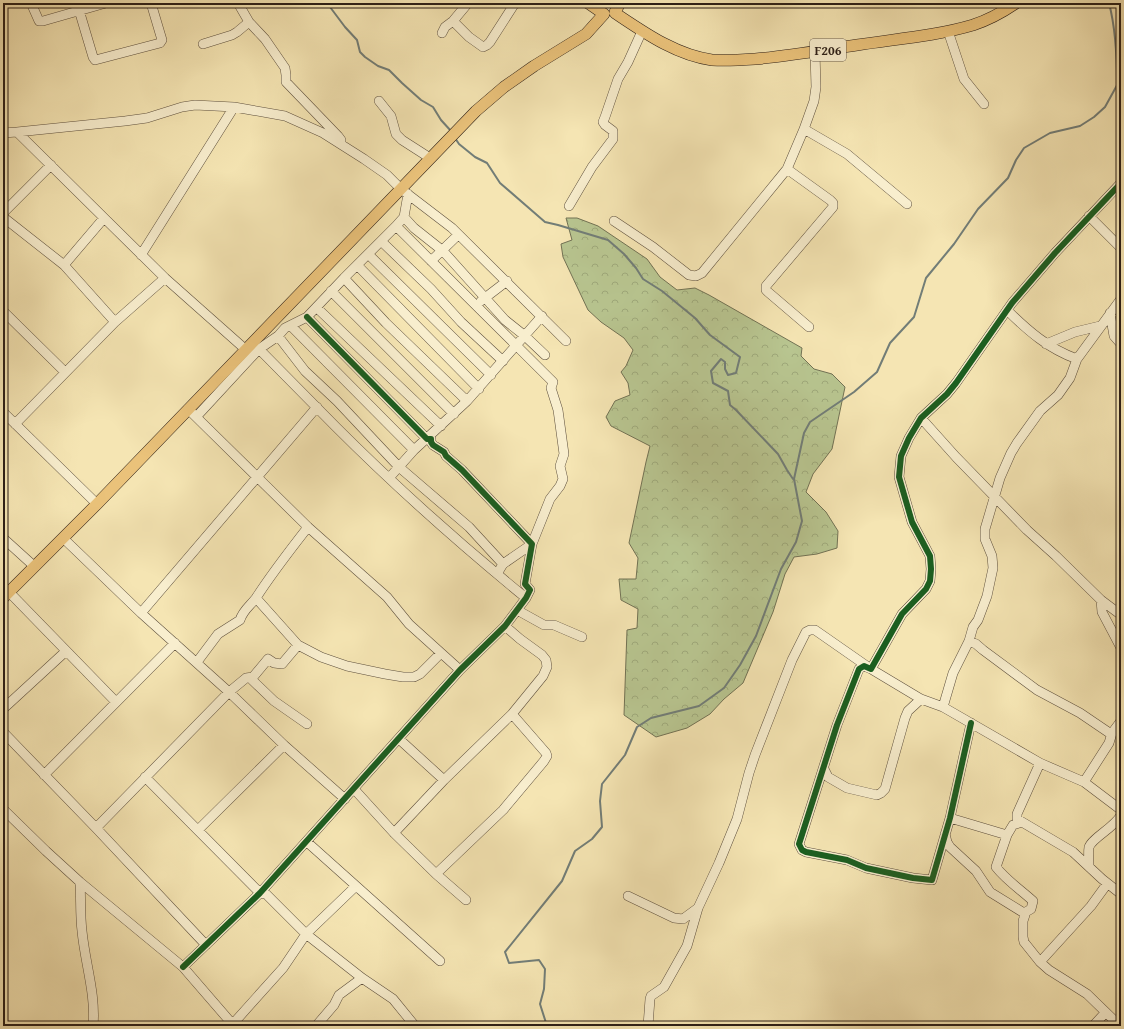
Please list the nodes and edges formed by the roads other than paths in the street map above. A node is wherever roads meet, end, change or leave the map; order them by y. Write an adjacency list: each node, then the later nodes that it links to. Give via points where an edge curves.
1 (31, 3): 10 (street, via 39,21)
2 (106, 3): 9 (street)
3 (151, 3): 10 (street, via 162,40 160,43 95,60)
4 (238, 3): 13 (street)
5 (468, 3): 12 (street)
6 (515, 3): 12 (street, via 487,45 483,46)
7 (589, 3): 11 (main road, F206)
8 (1016, 3): 15 (main road, F206, via 990,18)
9 (91, 5): 10 (street)
10 (79, 10)
11 (611, 11): 14 (main road, F206); 26 (main road, via 577,40 504,87)
12 (453, 21): 16 (street)
13 (248, 22): 17 (street, via 232,35); 25 (street, via 265,38 285,68 286,82 338,136)
14 (640, 30): 18 (main road, F206, via 666,45 713,60); 32 (street, via 628,62 618,79 603,122 613,131 613,139 592,167)
15 (948, 31): 18 (main road, F206); 20 (street, via 964,79)
16 (442, 33)
17 (203, 44)
18 (815, 52): 22 (street, via 816,88)
19 (379, 101): 26 (street, via 391,116 396,134)
20 (984, 104)
21 (234, 106): 23 (street, via 195,105 147,118); 25 (street, via 285,116 323,132); 45 (street)
22 (804, 129): 28 (street); 31 (street, via 847,154)
23 (17, 132): 24 (street); 27 (street)
24 (3, 133)
25 (344, 147): 30 (street, via 364,158)
26 (430, 158): 30 (main road)
27 (51, 165): 33 (street); 37 (street)
28 (787, 169): 38 (street, via 702,273 696,276 689,276 653,247); 65 (street, via 833,203 833,207 766,286 768,292)
29 (1121, 183): 34 (street)
30 (404, 191): 36 (street); 40 (street); 73 (main road)
31 (907, 204)
32 (569, 206)
33 (3, 213)
34 (1089, 216): 42 (street); 57 (street)
35 (3, 217): 47 (street)
36 (404, 217): 39 (street); 43 (street)
37 (104, 218): 45 (street); 47 (street)
38 (614, 221)
39 (396, 226): 41 (street); 46 (street)
40 (458, 235): 43 (street); 51 (street)
41 (381, 241): 44 (street); 76 (street)
42 (1121, 248)
43 (443, 251): 46 (street); 53 (street)
44 (368, 254): 48 (street); 78 (street)
45 (141, 255): 49 (street)
46 (431, 261): 55 (street)
47 (64, 265): 62 (street)
48 (357, 265): 50 (street); 79 (street)
49 (165, 278): 62 (street); 73 (street)
50 (344, 278): 52 (street); 80 (street, via 386,323)
51 (507, 281): 53 (street); 60 (street)
52 (331, 291): 56 (street); 84 (street)
53 (485, 297): 55 (street); 67 (street, via 505,320)
54 (1121, 299): 59 (street)
55 (476, 306): 71 (street)
56 (317, 308): 61 (street); 88 (street)
57 (1007, 310): 69 (street); 86 (street, via 956,383)
58 (3, 311): 77 (street)
59 (1110, 313): 64 (street); 70 (street, via 1114,336)
60 (542, 316): 67 (street); 68 (street)
61 (307, 317): 63 (street); 89 (street)
62 (115, 322): 77 (street)
63 (291, 326): 66 (street); 90 (street)
64 (1100, 326): 69 (street, via 1075,332); 75 (street)
65 (808, 327)
66 (278, 336): 72 (street); 91 (street, via 305,371)
67 (525, 336): 71 (street); 74 (street)
68 (566, 341)
69 (1046, 344): 75 (street, via 1061,354)
70 (1121, 344)
71 (516, 346): 76 (street); 99 (street, via 553,382 551,388 558,410 564,454 560,466 563,479 550,499)
72 (259, 348): 81 (street); 85 (street)
73 (246, 349): 82 (main road)
74 (545, 355)
75 (1077, 359): 94 (street, via 1070,378 1058,395 1040,411 1011,453)
76 (503, 361): 78 (street)
77 (65, 372): 87 (street)
78 (491, 375): 79 (street)
79 (478, 389): 80 (street)
80 (467, 401): 84 (street)
81 (317, 407): 92 (street); 93 (street)
82 (188, 409): 85 (street); 95 (main road)
83 (3, 412): 87 (street)
84 (454, 414): 88 (street)
85 (197, 416): 92 (street)
86 (921, 418): 94 (street); 119 (street, via 901,456 899,477 912,522 930,556 930,581 926,589 902,614)
87 (15, 424): 95 (street)
88 (441, 426): 89 (street)
89 (427, 439): 90 (street); 99 (street, via 431,439 433,445 444,452)
90 (414, 450): 91 (street)
91 (399, 467): 93 (street); 100 (street, via 469,527)
92 (257, 478): 96 (street); 108 (street)
93 (388, 478): 102 (street)
94 (995, 496): 106 (street); 112 (street, via 985,529 985,539 992,556 993,568 987,596)
95 (97, 504): 98 (main road)
96 (308, 527): 104 (street); 117 (street, via 386,597)
97 (3, 538): 101 (street)
98 (63, 538): 101 (main road); 108 (street)
99 (532, 544): 100 (street); 105 (street, via 525,584 530,590)
100 (503, 564): 102 (street)
101 (35, 567): 103 (main road)
102 (497, 574): 105 (street)
103 (6, 595): 116 (street)
104 (256, 598): 114 (street); 118 (street, via 242,612 240,620 218,634)
105 (526, 598): 107 (street)
106 (1101, 600): 109 (street); 115 (street, via 1102,612)
107 (517, 610): 110 (street); 111 (street, via 544,625 554,625)
108 (141, 613): 113 (street)
109 (1121, 615)
110 (505, 626): 120 (street); 127 (street, via 542,656 547,667 543,676)
111 (582, 637)
112 (969, 640): 125 (street, via 953,673); 132 (street, via 1038,690)
113 (175, 643): 118 (street); 124 (street)
114 (298, 645): 117 (street, via 347,666 403,677 420,674); 121 (street, via 282,664 268,659)
115 (1121, 648)
116 (66, 652): 124 (street); 126 (street)
117 (441, 653): 120 (street)
118 (197, 662): 122 (street)
119 (870, 669): 123 (street); 137 (street, via 864,666 859,670 843,708); 163 (street, via 815,630 806,632 792,660 755,754 737,819)
120 (460, 670): 133 (street)
121 (250, 678): 122 (street, via 246,678); 129 (street, via 274,701)
122 (228, 692): 134 (street); 138 (street)
123 (921, 699): 125 (street); 137 (street, via 908,711 905,718 885,789 881,794 847,788)
124 (116, 702): 136 (street)
125 (943, 708): 130 (street)
126 (3, 709)
127 (512, 714): 139 (street); 155 (street, via 546,753 544,761 503,810)
128 (1121, 721): 132 (street)
129 (307, 724)
130 (971, 724): 135 (street); 146 (street)
131 (3, 732): 136 (street)
132 (1112, 733): 140 (street, via 1109,743)
133 (399, 739): 139 (street); 141 (street)
134 (284, 745): 142 (street); 149 (street)
135 (1040, 763): 140 (street); 147 (street, via 1017,814 1017,819)
136 (44, 775): 148 (street)
137 (824, 775): 150 (street, via 800,844 806,852 847,860 866,868 932,880)
138 (145, 777): 148 (street); 149 (street)
139 (444, 780): 151 (street)
140 (1084, 782): 144 (street)
141 (354, 788): 142 (street); 151 (street)
142 (345, 799): 153 (street)
143 (3, 809): 156 (street)
144 (1121, 810)
145 (1121, 815): 154 (street, via 1091,844)
146 (950, 818): 150 (street); 152 (street)
147 (1022, 822): 152 (street, via 1013,825); 154 (street, via 1063,845)
148 (96, 828): 166 (street)
149 (198, 830): 159 (street)
150 (945, 832): 164 (street, via 950,847 976,871 990,892)
151 (394, 833): 155 (street)
152 (1007, 835): 164 (street, via 996,867 1033,901 1031,909)
153 (307, 842): 158 (street); 159 (street)
154 (1088, 867): 157 (street)
155 (436, 874): 162 (street)
156 (80, 882): 169 (street); 173 (street, via 82,931 94,1016)
157 (1107, 884): 160 (street); 168 (street, via 1092,906)
158 (356, 886): 165 (street); 167 (street)
159 (260, 894): 165 (street, via 266,894); 166 (street)
160 (1121, 894)
161 (628, 896): 163 (street, via 674,918 683,919)
162 (466, 900)
163 (698, 908): 176 (street, via 687,946 668,981 660,991 651,996)
164 (1024, 913): 168 (street, via 1024,942)
165 (306, 934): 170 (street); 172 (street, via 283,968)
166 (206, 945): 169 (street)
167 (440, 961)
168 (1040, 962): 171 (street, via 1087,994)
169 (183, 967): 172 (street)
170 (362, 978): 174 (street, via 339,995); 175 (street, via 393,999)
171 (1105, 1012): 177 (street); 178 (street)
172 (232, 1025)
173 (93, 1026)
174 (316, 1026)
175 (415, 1026)
176 (648, 1026)
177 (1093, 1026)
178 (1120, 1026)

